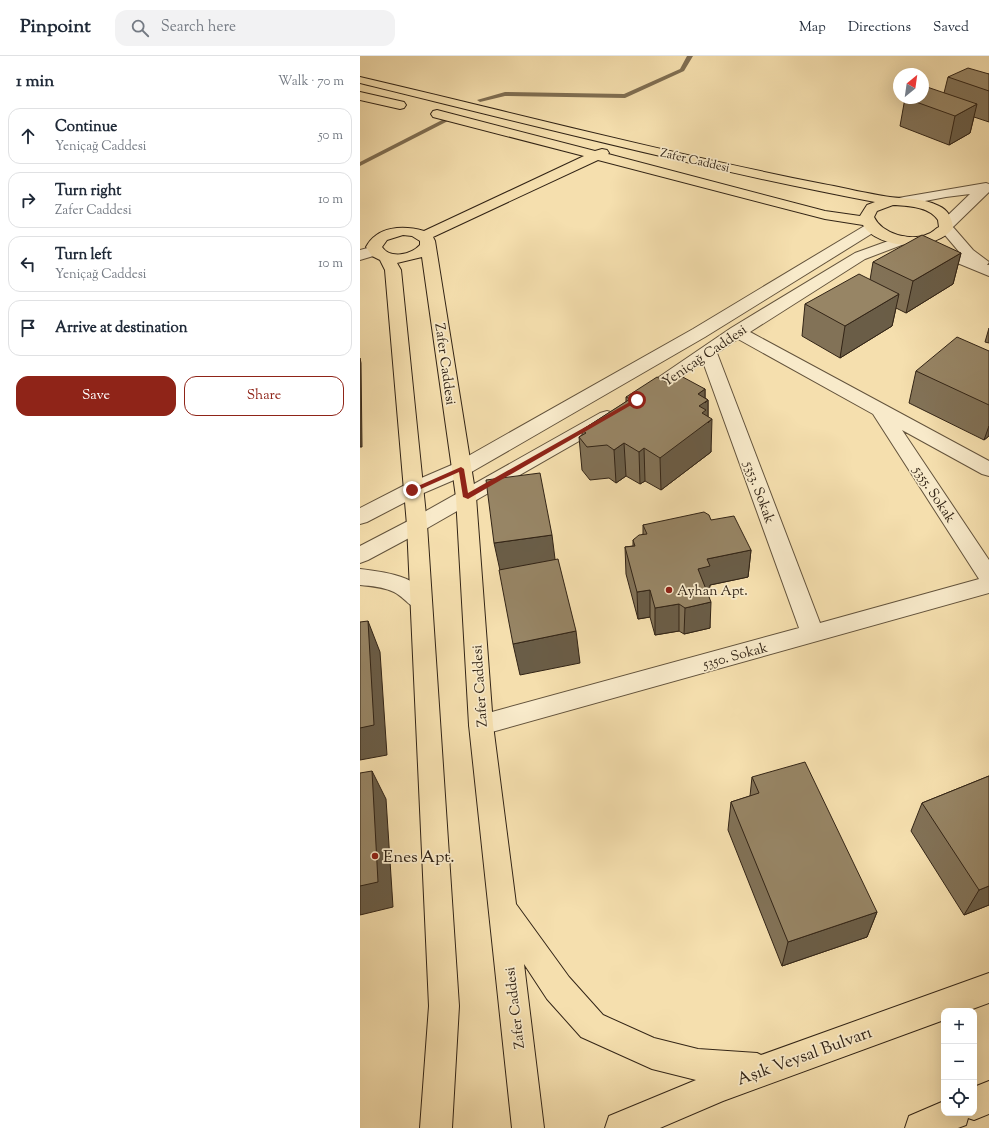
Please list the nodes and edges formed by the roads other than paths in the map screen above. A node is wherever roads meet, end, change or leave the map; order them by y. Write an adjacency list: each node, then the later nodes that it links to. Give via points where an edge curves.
1 (360, 80): 5 (main road, Zafer Caddesi)
2 (360, 96): 3 (main road)
3 (410, 108)
4 (425, 111): 6 (main road, Zafer Caddesi)
5 (618, 143): 6 (main road); 8 (main road, Zafer Caddesi, via 842,192)
6 (597, 156): 9 (main road, Zafer Caddesi); 11 (main road)
7 (986, 187): 8 (street); 10 (street)
8 (898, 201): 9 (main road, via 870,208 866,214); 10 (main road, Zafer Caddesi, via 917,203 934,209 945,218)
9 (868, 225): 12 (main road, Zafer Caddesi, via 890,238); 20 (street, Yeniçağ Caddesi, via 699,333)
10 (947, 226): 12 (main road, via 936,237); 15 (street, via 968,253)
11 (426, 240): 13 (main road, via 425,249 412,256 394,258); 13 (main road, via 419,233 407,231 387,235 375,242 374,247); 20 (main road, Zafer Caddesi)
12 (908, 241): 16 (street); 17 (street, Yeniçağ Caddesi, via 860,256)
13 (380, 254): 14 (street); 22 (main road, via 392,270)
14 (360, 256)
15 (989, 267)
16 (989, 271)
17 (737, 332): 18 (street, Yeniçağ Caddesi); 19 (street)
18 (708, 351): 23 (street, Yeniçağ Caddesi, via 637,400); 31 (street, 5353. Sokak)
19 (881, 411): 21 (street); 28 (street, 5355. Sokak)
20 (461, 469): 22 (street, Yeniçağ Caddesi); 23 (main road, Zafer Caddesi)
21 (989, 469)
22 (412, 490): 24 (street, Yeniçağ Caddesi); 25 (main road)
23 (466, 497): 25 (street, Yeniçağ Caddesi); 32 (main road, Zafer Caddesi)
24 (360, 517)
25 (416, 525): 26 (street, Yeniçağ Caddesi); 30 (main road)
26 (360, 555)
27 (360, 577): 30 (street, via 384,580 404,587)
28 (989, 577)
29 (989, 585): 31 (street, 5350. Sokak)
30 (421, 601): 39 (main road, via 444,1006)
31 (813, 634): 32 (street, 5350. Sokak)
32 (481, 725): 33 (main road, Zafer Caddesi)
33 (502, 908): 35 (main road, via 558,988 592,1026 652,1053 698,1065); 40 (main road, Zafer Caddesi)
34 (989, 988): 35 (main road, Aşık Veysal Bulvarı)
35 (764, 1070): 41 (main road, Aşık Veysal Bulvarı)
36 (989, 1097): 37 (main road)
37 (977, 1103)
38 (947, 1116): 42 (main road)
39 (436, 1128)
40 (528, 1128)
41 (621, 1128)
42 (921, 1128)

